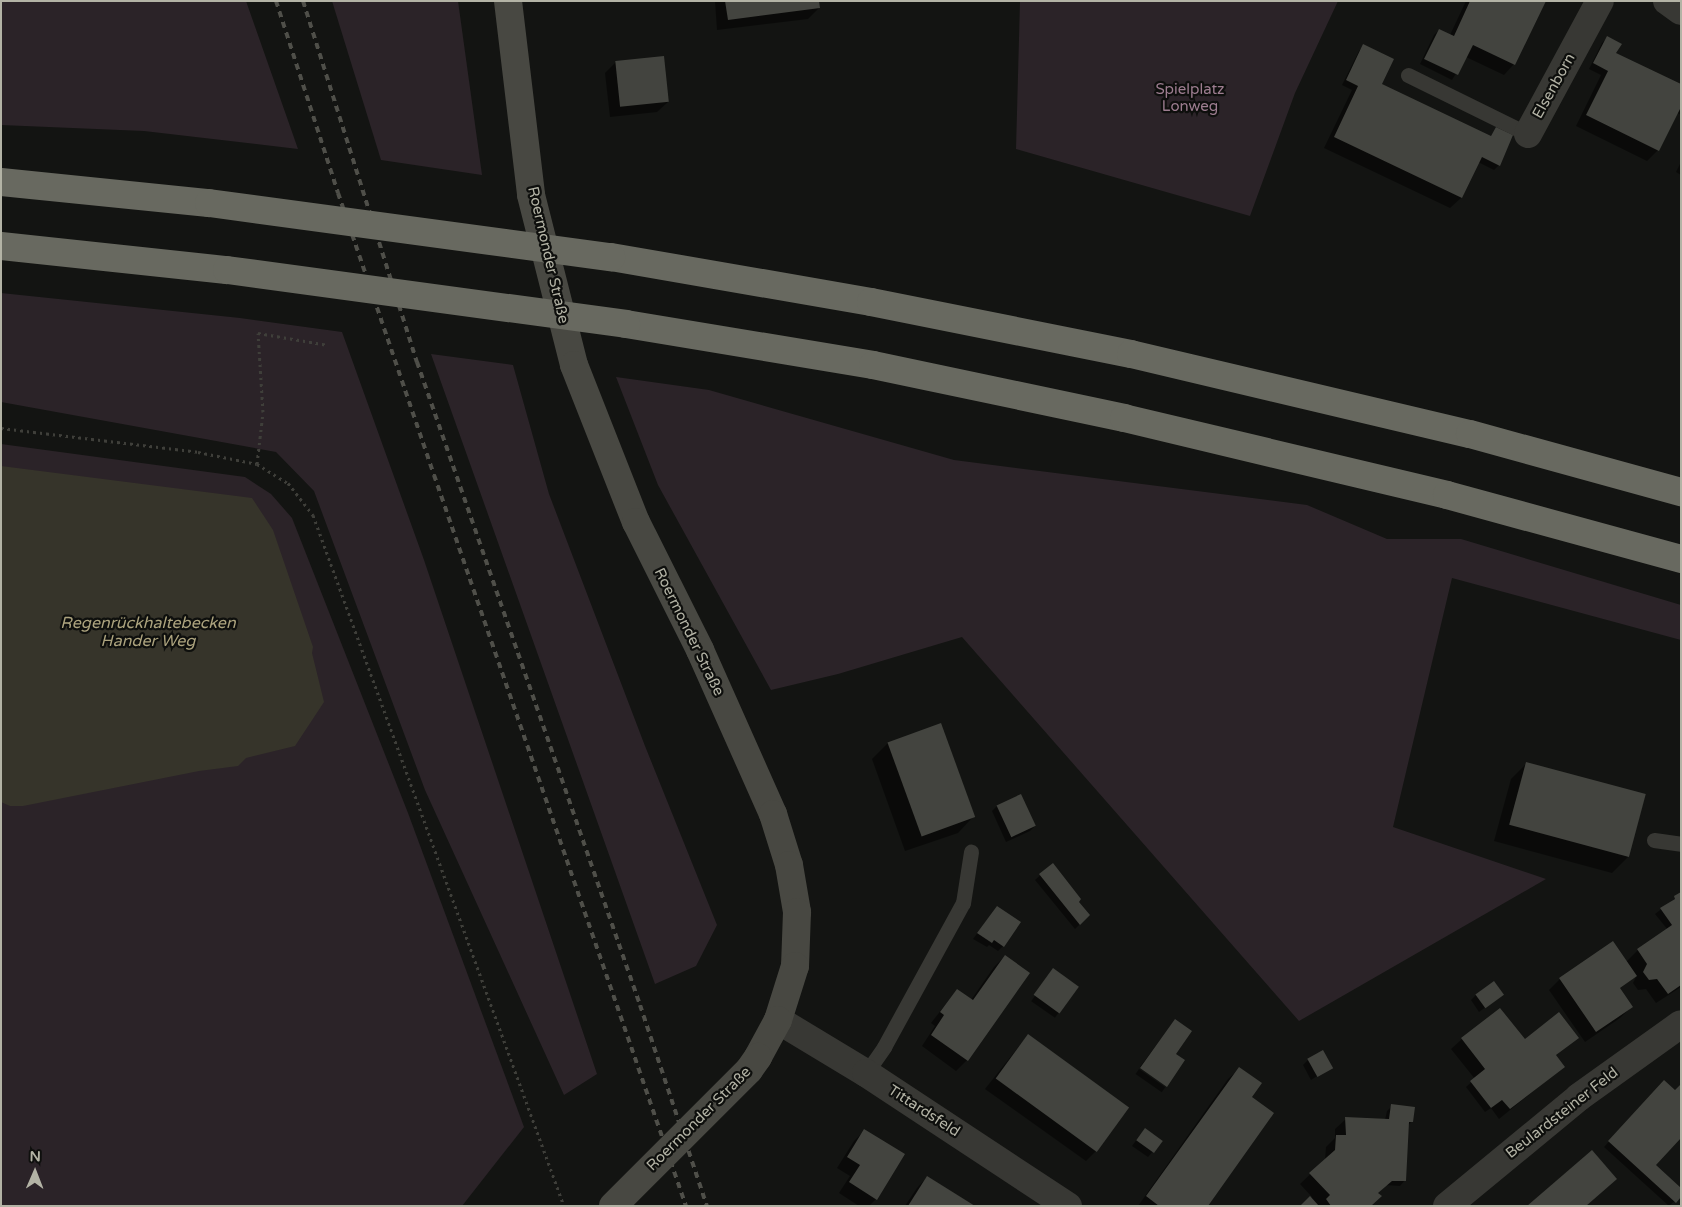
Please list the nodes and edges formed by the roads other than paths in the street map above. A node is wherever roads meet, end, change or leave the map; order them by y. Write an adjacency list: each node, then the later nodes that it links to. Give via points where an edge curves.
1 (508, 1): 14 (main road, Roermonder Straße, via 532,195 574,365 636,522 700,650 773,814 790,865 797,912 795,966)
2 (1600, 1): 6 (street, Elsenborn)
3 (1667, 1): 4 (street)
4 (1681, 11)
5 (1408, 75): 6 (lane, Elsenborn)
6 (1528, 134)
7 (1, 182): 9 (highway, bridge, via 209,203 610,257 871,302 1131,354 1470,434)
8 (1, 246): 10 (highway, bridge, via 227,270 626,324 873,365 1124,418 1447,494)
9 (1681, 492)
10 (1681, 558)
11 (1654, 840): 12 (lane)
12 (1681, 844)
13 (971, 852): 16 (lane, via 962,903)
14 (778, 1020): 16 (street, Tittardsfeld); 17 (main road, Roermonder Straße, bridge, via 749,1070)
15 (1681, 1024): 19 (street, Beulardsteiner Feld, via 1579,1097)
16 (866, 1073): 18 (street, Tittardsfeld)
17 (613, 1206)
18 (1068, 1206)
19 (1447, 1206)

